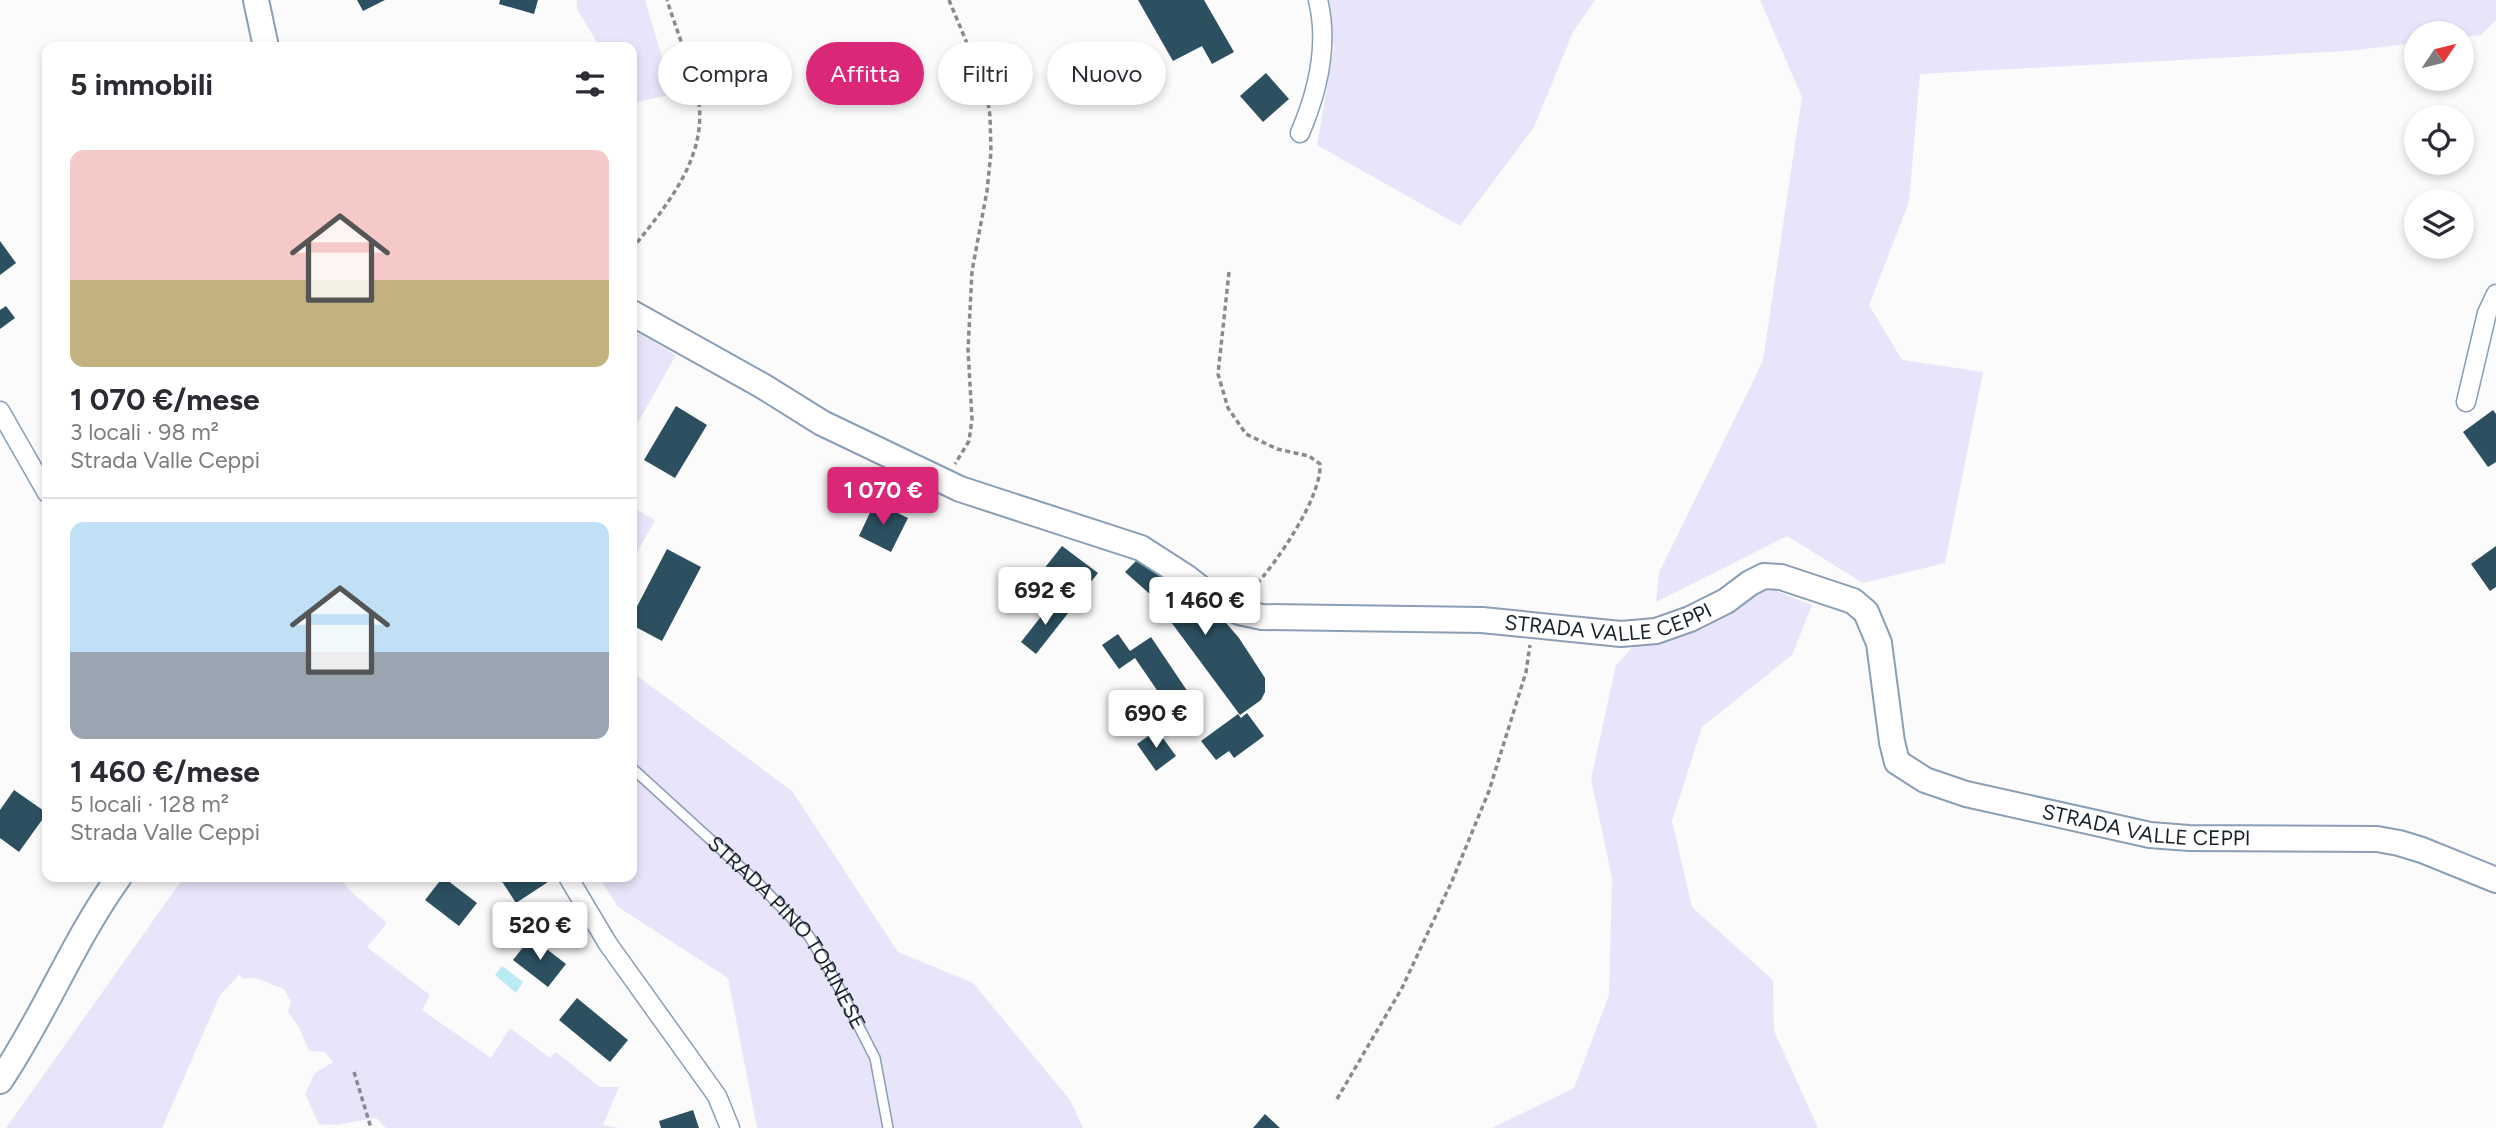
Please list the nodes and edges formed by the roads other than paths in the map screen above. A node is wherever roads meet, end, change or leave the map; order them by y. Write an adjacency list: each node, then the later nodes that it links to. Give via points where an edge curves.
1 (256, 0): 3 (street)
2 (1318, 0): 4 (street, via 1323,29 1321,60 1313,101)
3 (265, 42)
4 (1300, 133)
5 (2496, 294): 7 (street, via 2487,313)
6 (637, 316): 11 (street, STRADA VALLE CEPPI, via 822,423 960,489 1142,548 1239,612 1262,617 1482,620 1621,634 1656,631 1690,619 1764,576 1781,577 1853,601 1866,612 1879,643 1897,762 1925,780 1966,794 2150,835 2377,839)
7 (2466, 402)
8 (0, 411): 9 (street)
9 (42, 484)
10 (637, 773): 16 (lane, STRADA PINO TORINESE, via 809,936 875,1058)
11 (2496, 880)
12 (116, 882): 14 (street)
13 (571, 882): 15 (street, via 608,944 717,1096)
14 (0, 1081)
15 (730, 1128)
16 (888, 1128)

